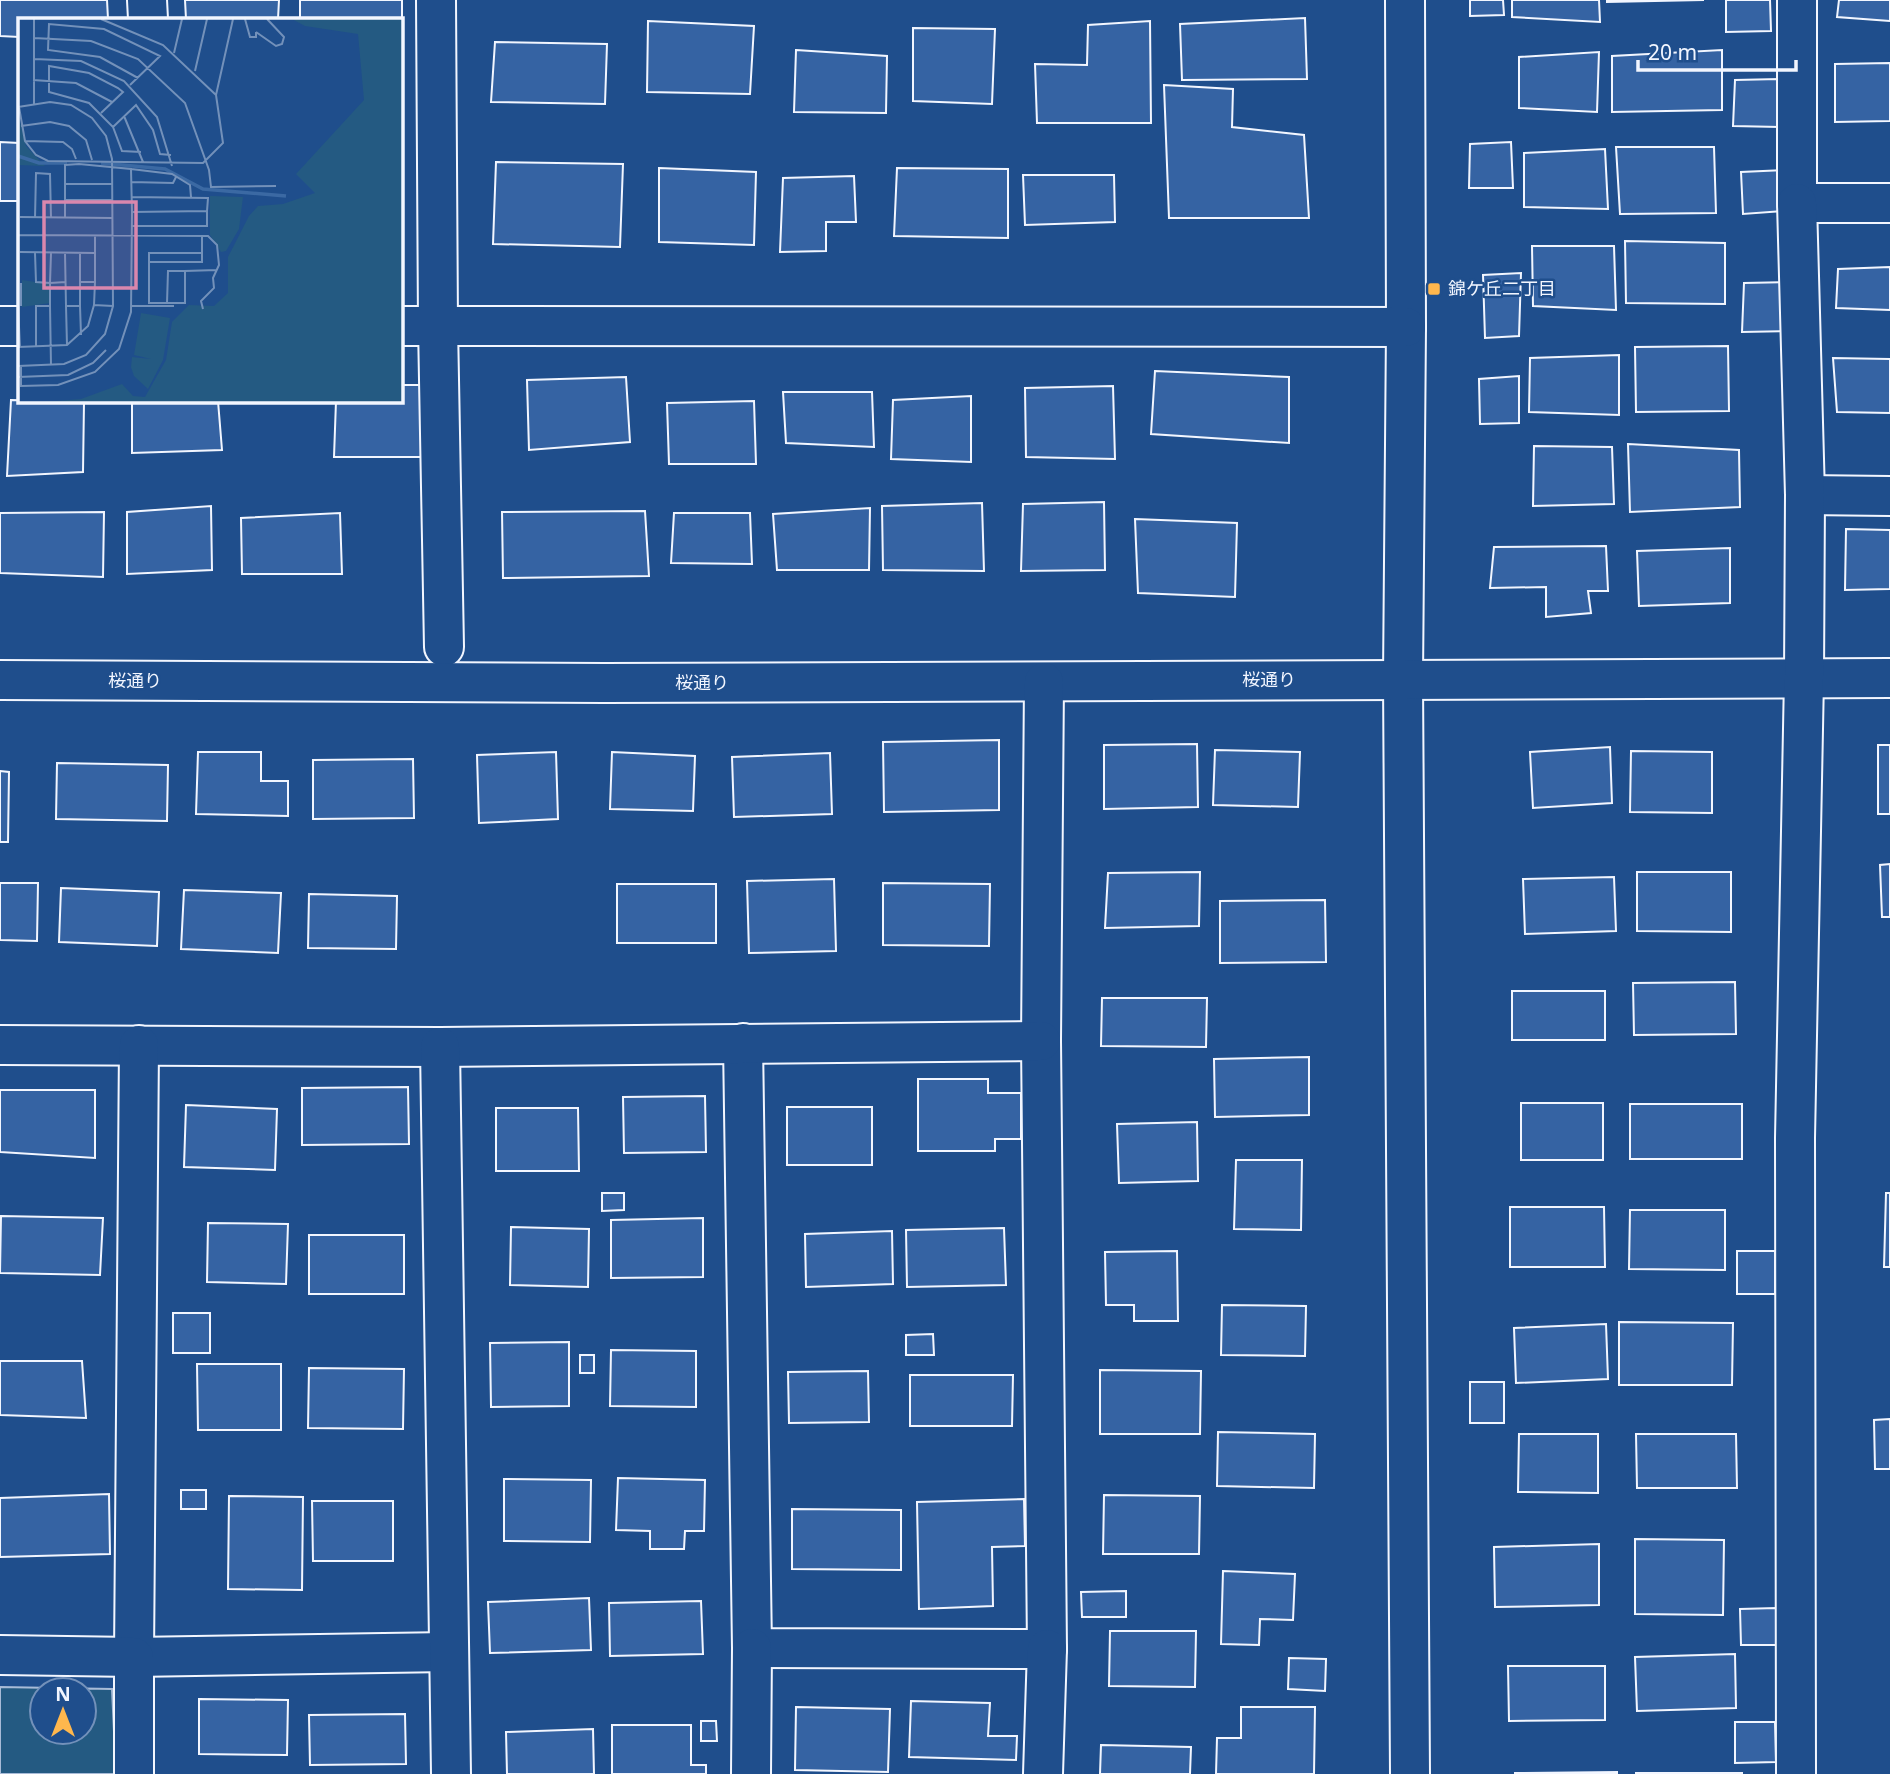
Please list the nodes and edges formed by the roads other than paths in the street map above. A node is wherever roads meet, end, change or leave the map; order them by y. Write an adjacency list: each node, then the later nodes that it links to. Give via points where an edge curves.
1 (147, 0): 5 (street)
2 (436, 0): 11 (street)
3 (1405, 0): 12 (street)
4 (1797, 0): 6 (street)
5 (148, 18)
6 (1797, 203): 7 (street); 13 (street)
7 (1890, 203)
8 (0, 326): 9 (street)
9 (18, 326)
10 (402, 326): 11 (street)
11 (438, 326): 12 (street); 15 (street)
12 (1406, 327): 18 (street)
13 (1805, 495): 14 (street); 16 (street)
14 (1890, 496)
15 (444, 647)
16 (1804, 678): 17 (street, 桜通り); 18 (street, 桜通り); 36 (street, via 1795,1138)
17 (1890, 678)
18 (1403, 679): 20 (street, 桜通り); 35 (street)
19 (0, 680): 20 (street, 桜通り)
20 (1044, 682): 21 (street)
21 (1041, 1041): 22 (street); 27 (street)
22 (743, 1043): 25 (street); 26 (street)
23 (0, 1045): 24 (street)
24 (139, 1045): 25 (street); 30 (street)
25 (440, 1047): 28 (street)
26 (752, 1648): 27 (street); 33 (street)
27 (1047, 1649): 34 (street)
28 (449, 1652): 30 (street); 32 (street)
29 (0, 1655): 30 (street)
30 (134, 1657): 31 (street)
31 (134, 1774)
32 (451, 1774)
33 (751, 1774)
34 (1043, 1774)
35 (1410, 1774)
36 (1796, 1774)

